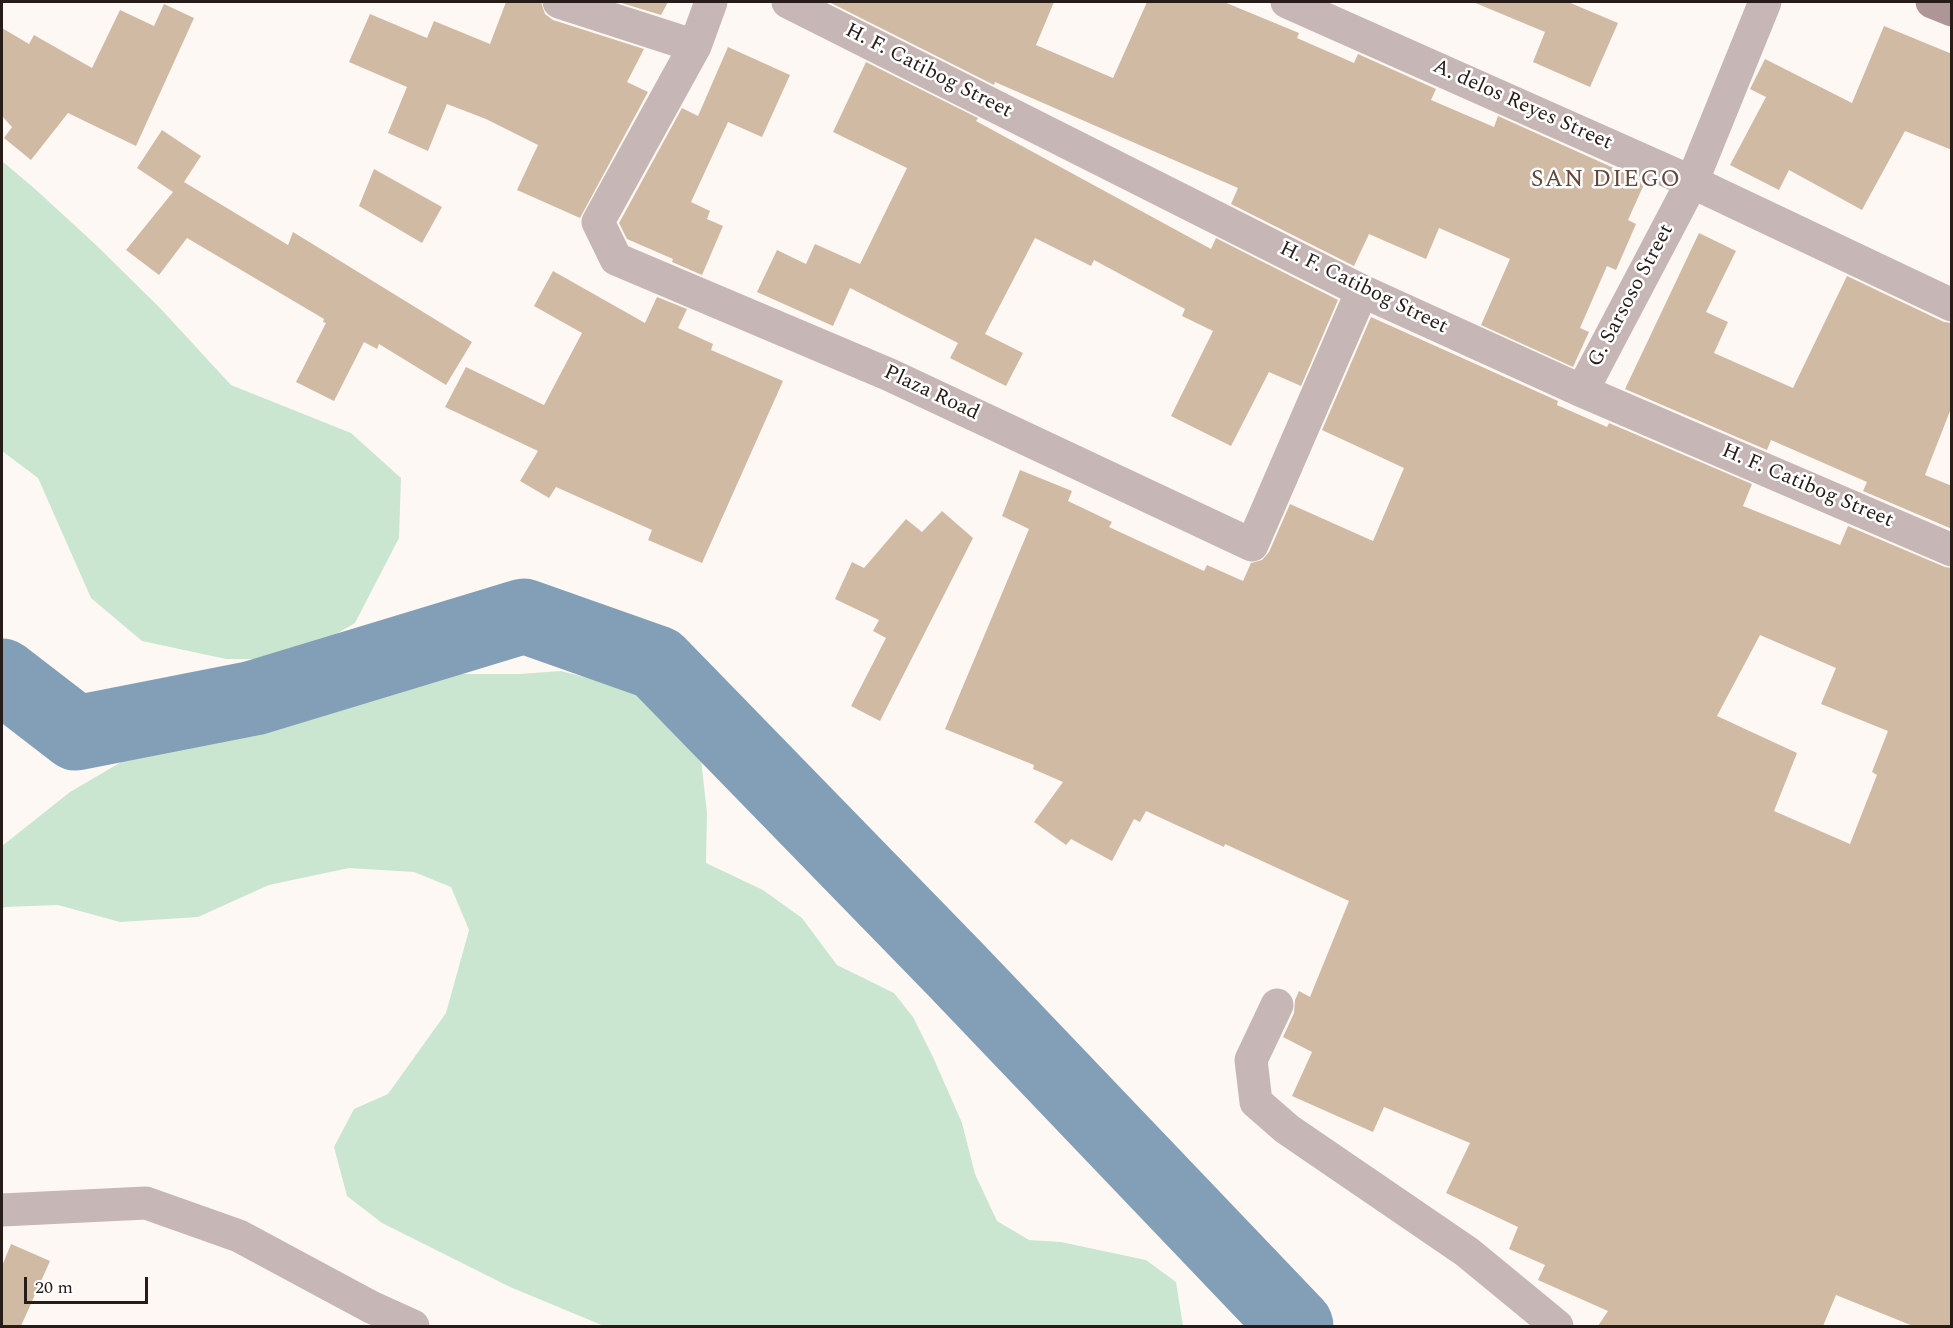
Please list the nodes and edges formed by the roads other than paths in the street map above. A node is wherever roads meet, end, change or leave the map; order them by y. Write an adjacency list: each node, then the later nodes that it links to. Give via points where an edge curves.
1 (559, 2): 8 (street)
2 (711, 2): 8 (street, Plaza Road)
3 (788, 2): 10 (street, H. F. Catibog Street)
4 (1287, 2): 9 (street, A. delos Reyes Street)
5 (1765, 2): 9 (street, G. Sarsoso Street)
6 (1932, 2): 7 (street)
7 (1952, 10)
8 (695, 46): 10 (street, Plaza Road, via 598,222 616,259 890,375 1251,546)
9 (1692, 182): 11 (street, A. delos Reyes Street); 12 (street, G. Sarsoso Street)
10 (1362, 291): 12 (street, H. F. Catibog Street)
11 (1952, 305)
12 (1582, 391): 13 (street, H. F. Catibog Street)
13 (1952, 550)
14 (1277, 1005): 17 (street, via 1251,1060 1256,1102 1287,1129 1467,1252)
15 (2, 1210): 16 (street, via 146,1203 239,1236)
16 (413, 1326)
17 (1557, 1326)

